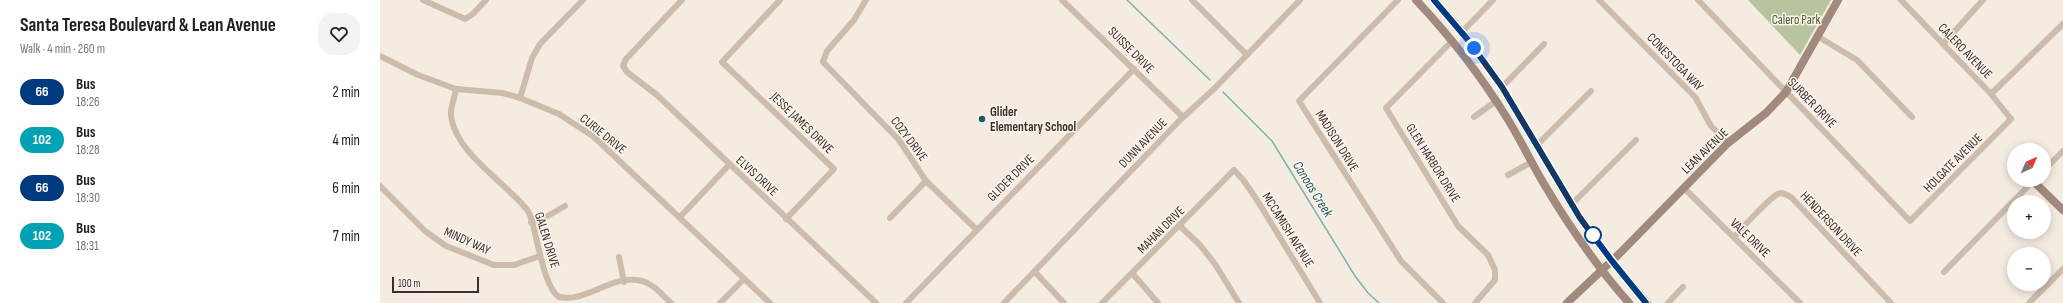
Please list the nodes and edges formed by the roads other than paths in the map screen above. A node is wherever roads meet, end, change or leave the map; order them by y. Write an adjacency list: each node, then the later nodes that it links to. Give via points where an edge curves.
1 (423, 0): 2 (street, via 465,19)
2 (486, 0)
3 (583, 0): 33 (street, via 540,44 532,58)
4 (682, 0): 45 (street, ELVIS DRIVE, via 622,66 657,95)
5 (780, 0): 58 (street, JESSE JAMES DRIVE, via 722,62 834,169)
6 (866, 0): 48 (street, COZY DRIVE, via 854,20 827,51 824,62 899,140)
7 (1062, 0): 27 (street, SUISSE DRIVE)
8 (1192, 0): 25 (street)
9 (1300, 0): 25 (street, DUNN AVENUE)
10 (1398, 0): 86 (street, MADISON DRIVE, via 1299,101 1401,261)
11 (1416, 0): 22 (main road)
12 (1434, 0): 20 (main road)
13 (1493, 0): 20 (street)
14 (1599, 0): 40 (street, CONESTOGA WAY, via 1695,96 1712,126)
15 (1698, 0): 31 (street, SURBER DRIVE)
16 (1838, 0): 21 (main road, LEAN AVENUE)
17 (1901, 0): 24 (street, CALERO AVENUE)
18 (1984, 0): 24 (street)
19 (2063, 24): 32 (street)
20 (1462, 32): 28 (main road)
21 (1817, 36): 31 (main road, LEAN AVENUE); 37 (street, via 1857,60)
22 (1452, 41): 34 (main road); 87 (street, GLEN HARBOR DRIVE, via 1386,108 1458,226 1493,263 1495,280)
23 (1544, 44): 28 (street)
24 (1943, 44): 32 (street, CALERO AVENUE)
25 (1247, 55): 36 (street, DUNN AVENUE)
26 (380, 56): 29 (street, CURIE DRIVE, via 418,75)
27 (1134, 69): 36 (street, SUISSE DRIVE); 62 (street, GLIDER DRIVE)
28 (1502, 87): 41 (main road)
29 (456, 89): 33 (street, CURIE DRIVE, via 503,93); 60 (street, GALEN DRIVE, via 451,115 456,133 472,154 520,202 529,213)
30 (1591, 91): 41 (street)
31 (1786, 92): 40 (main road, LEAN AVENUE, via 1766,113); 59 (street, SURBER DRIVE)
32 (1991, 94): 38 (street, CALERO AVENUE)
33 (520, 98): 56 (street, CURIE DRIVE, via 559,114 594,137)
34 (1496, 101): 35 (street); 43 (main road)
35 (1474, 116)
36 (1183, 117): 69 (street, DUNN AVENUE)
37 (1912, 117)
38 (2011, 119): 59 (street, HOLGATE AVENUE)
39 (1636, 140): 53 (street)
40 (1728, 143): 52 (main road, LEAN AVENUE)
41 (1537, 145): 53 (main road)
42 (2063, 151): 44 (street)
43 (1532, 162): 47 (street); 68 (main road, via 1564,216)
44 (2051, 163)
45 (729, 165): 56 (street); 58 (street, ELVIS DRIVE)
46 (1234, 170): 61 (street, MAHAN DRIVE); 85 (street, MCCAMISH AVENUE, via 1257,200)
47 (1508, 175)
48 (926, 181): 57 (street); 62 (street, COZY DRIVE)
49 (380, 186): 64 (street, MINDY WAY, via 425,231 446,246 494,265 514,265)
50 (2028, 187): 70 (street)
51 (2040, 187): 55 (main road)
52 (1684, 188): 63 (street, VALE DRIVE); 66 (main road, LEAN AVENUE)
53 (1572, 204): 66 (main road)
54 (564, 206): 60 (street, via 544,218)
55 (2063, 210)
56 (680, 217): 72 (street, CURIE DRIVE)
57 (890, 218)
58 (786, 219): 78 (street, ELVIS DRIVE)
59 (1910, 221)
60 (531, 222): 64 (street, GALEN DRIVE)
61 (1180, 226): 71 (street, MAHAN DRIVE); 84 (street, via 1216,264)
62 (976, 229): 79 (street, GLIDER DRIVE)
63 (1734, 237): 92 (street, VALE DRIVE); 93 (street, HENDERSON DRIVE, via 1772,199 1780,193 1784,194 1792,198)
64 (540, 256): 73 (street, GALEN DRIVE, via 550,285 558,297 571,302 583,301)
65 (619, 257): 73 (street)
66 (1612, 261): 68 (main road, LEAN AVENUE); 90 (main road)
67 (2063, 269): 94 (street)
68 (1602, 270): 88 (main road, LEAN AVENUE); 89 (main road)
69 (1035, 272): 80 (street, DUNN AVENUE); 81 (street)
70 (1944, 272)
71 (1133, 274): 82 (street, MAHAN DRIVE); 83 (street)
72 (744, 279): 76 (street); 77 (street, CURIE DRIVE)
73 (624, 282): 75 (street, GALEN DRIVE, via 641,281 652,286)
74 (1683, 287): 91 (street)
75 (671, 303)
76 (720, 303)
77 (770, 303)
78 (876, 303)
79 (906, 303)
80 (1004, 303)
81 (1064, 303)
82 (1102, 303)
83 (1158, 303)
84 (1239, 303)
85 (1320, 303)
86 (1443, 303)
87 (1475, 303)
88 (1567, 303)
89 (1629, 303)
90 (1646, 303)
91 (1668, 303)
92 (1800, 303)
93 (1891, 303)
94 (2029, 303)

